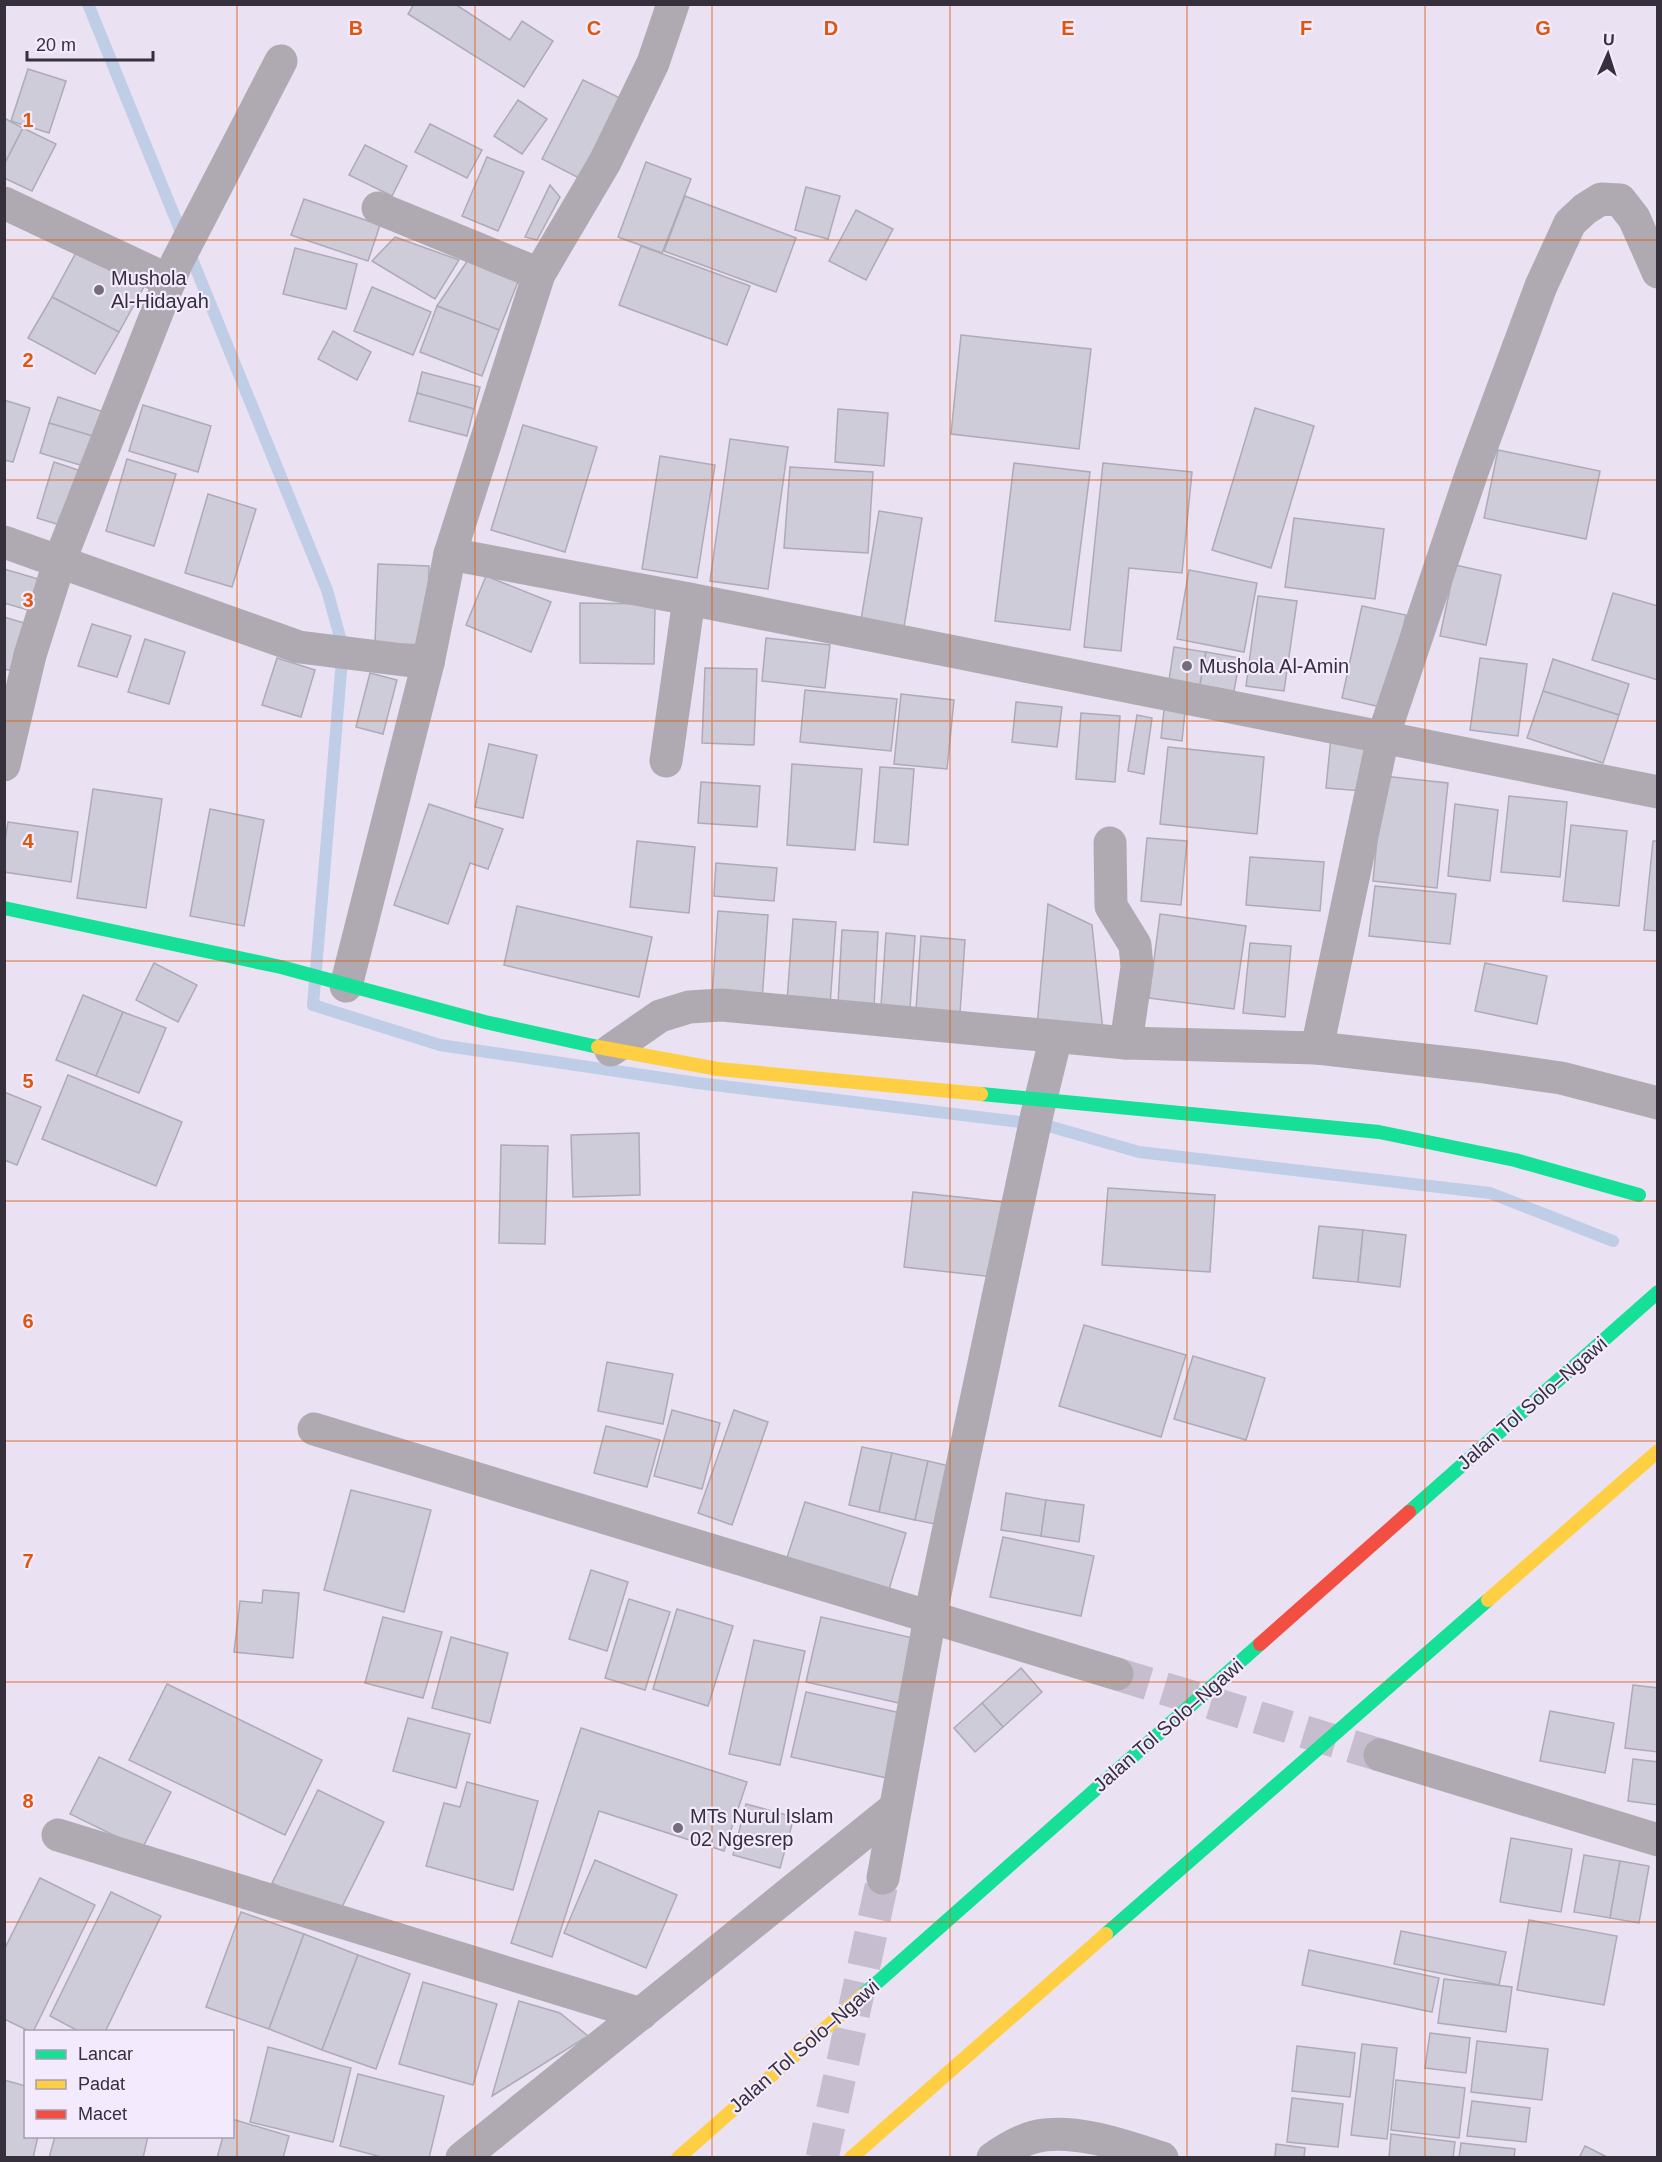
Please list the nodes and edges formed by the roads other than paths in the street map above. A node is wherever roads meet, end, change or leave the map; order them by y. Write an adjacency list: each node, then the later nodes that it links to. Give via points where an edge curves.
1 (673, 4): 7 (street, via 653,63 605,162)
2 (281, 61): 6 (street)
3 (4, 203): 6 (street)
4 (378, 208): 7 (street)
5 (1658, 272): 13 (street, via 1634,218 1620,200 1601,199 1570,223 1541,286 1472,472)
6 (173, 273): 10 (street)
7 (539, 274): 9 (street)
8 (4, 542): 10 (street)
9 (450, 554): 11 (street); 12 (street)
10 (60, 560): 12 (street, via 299,647); 15 (street, via 30,655)
11 (689, 599): 13 (street); 14 (street)
12 (428, 663): 19 (street)
13 (1383, 737): 16 (street); 22 (street)
14 (666, 761)
15 (4, 765)
16 (1658, 792)
17 (1110, 843): 21 (street, via 1111,906 1135,945 1137,967)
18 (4, 908): 19 (main road, via 281,967)
19 (337, 983): 23 (main road)
20 (1056, 1038): 21 (street); 23 (street, via 722,1005 690,1007 660,1016); 29 (street)
21 (1126, 1043): 22 (street)
22 (1317, 1048): 24 (street, via 1561,1078)
23 (611, 1050): 25 (main road, bridge, via 718,1069 1379,1132 1515,1160)
24 (1658, 1103)
25 (1648, 1198)
26 (1658, 1292): 38 (main road, Jalan Tol Solo–Ngawi)
27 (314, 1428): 29 (street)
28 (1658, 1451): 39 (main road)
29 (930, 1617): 30 (street); 32 (street)
30 (1117, 1674)
31 (1380, 1755): 34 (street)
32 (895, 1808): 35 (street); 36 (street)
33 (58, 1835): 36 (street)
34 (1658, 1840)
35 (883, 1878)
36 (641, 2014): 37 (street)
37 (462, 2157)
38 (678, 2157)
39 (851, 2157)
40 (993, 2157): 41 (street, via 1036,2136 1067,2134)
41 (1162, 2157)

